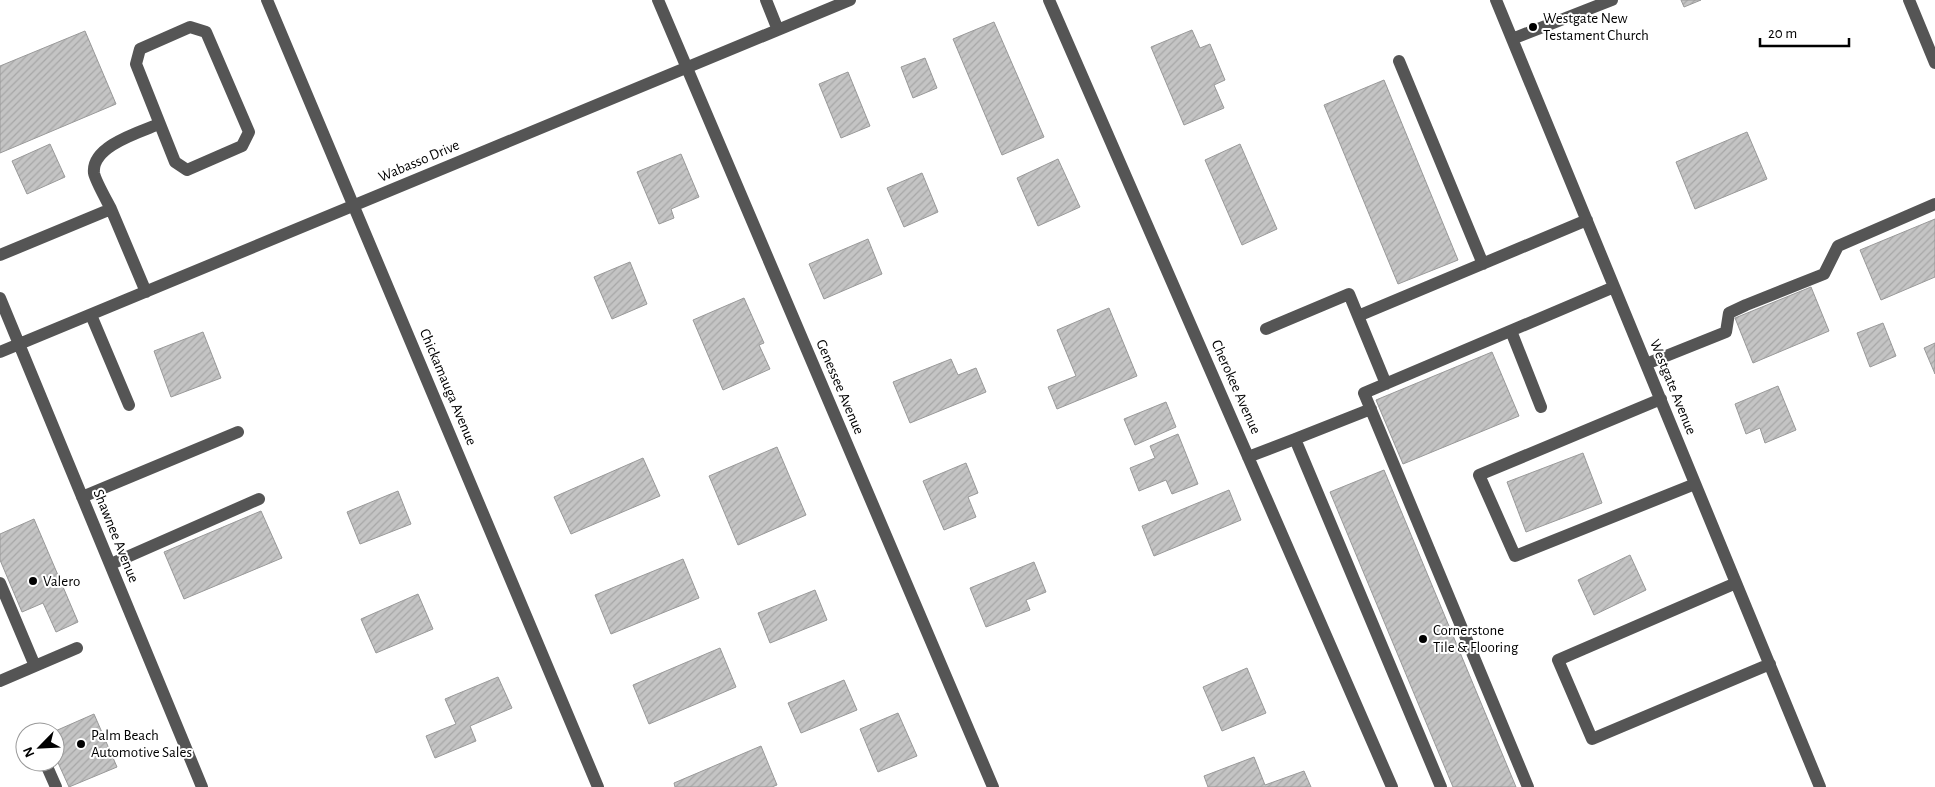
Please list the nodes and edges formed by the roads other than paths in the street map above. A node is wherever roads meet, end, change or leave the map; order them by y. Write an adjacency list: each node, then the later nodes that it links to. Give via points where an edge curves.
1 (267, 0): 16 (street, Chickamauga Avenue)
2 (658, 0): 13 (street, Genessee Avenue)
3 (766, 0): 9 (street)
4 (850, 0): 9 (street, Wabasso Drive)
5 (1049, 0): 38 (street, Cherokee Avenue)
6 (1496, 0): 10 (street, Westgate Avenue)
7 (1612, 0): 10 (street)
8 (1909, 0): 12 (street)
9 (778, 30): 13 (street, Wabasso Drive)
10 (1512, 39): 18 (street, Westgate Avenue)
11 (1399, 61): 20 (street)
12 (1935, 63)
13 (686, 68): 16 (street, Wabasso Drive); 53 (street, Genessee Avenue)
14 (159, 124): 14 (street, via 175,162 187,170 242,146 249,132 206,32 190,27 140,50 136,64); 17 (street, via 114,144 98,156 94,173)
15 (1935, 204): 30 (street, via 1838,246 1824,274 1730,313 1726,332)
16 (354, 206): 22 (street, Wabasso Drive); 52 (street, Chickamauga Avenue)
17 (110, 209): 19 (street); 22 (street)
18 (1587, 220): 20 (street); 21 (street, Westgate Avenue)
19 (0, 254)
20 (1483, 264): 25 (street)
21 (1614, 287): 27 (street); 30 (street, Westgate Avenue)
22 (146, 292): 24 (street, Wabasso Drive)
23 (0, 298): 28 (street, Shawnee Avenue)
24 (91, 315): 28 (street, Wabasso Drive); 33 (street)
25 (1358, 316): 26 (street, via 1349,294); 31 (street)
26 (1266, 329)
27 (1510, 331): 31 (street); 34 (street)
28 (20, 344): 29 (street, Wabasso Drive); 40 (street, Shawnee Avenue)
29 (0, 352)
30 (1646, 364): 32 (street, Westgate Avenue)
31 (1386, 384): 35 (street, via 1364,393)
32 (1661, 399): 39 (street, Westgate Avenue); 39 (street, via 1478,474 1515,556)
33 (129, 405)
34 (1541, 407)
35 (1371, 409): 37 (street); 56 (street)
36 (238, 432): 40 (street)
37 (1295, 439): 38 (street); 55 (street)
38 (1248, 457): 54 (street, Cherokee Avenue)
39 (1696, 484): 44 (street, Westgate Avenue)
40 (82, 497): 42 (street, Shawnee Avenue)
41 (259, 499): 42 (street)
42 (110, 564): 51 (street, Shawnee Avenue)
43 (0, 583): 47 (street)
44 (1736, 583): 46 (street, Westgate Avenue); 46 (street, via 1558,660 1592,738)
45 (77, 648): 47 (street)
46 (1770, 664): 57 (street, Westgate Avenue)
47 (34, 666): 48 (street)
48 (0, 681)
49 (49, 772): 50 (street)
50 (56, 787)
51 (202, 787)
52 (598, 787)
53 (993, 787)
54 (1392, 787)
55 (1441, 787)
56 (1528, 787)
57 (1820, 787)

